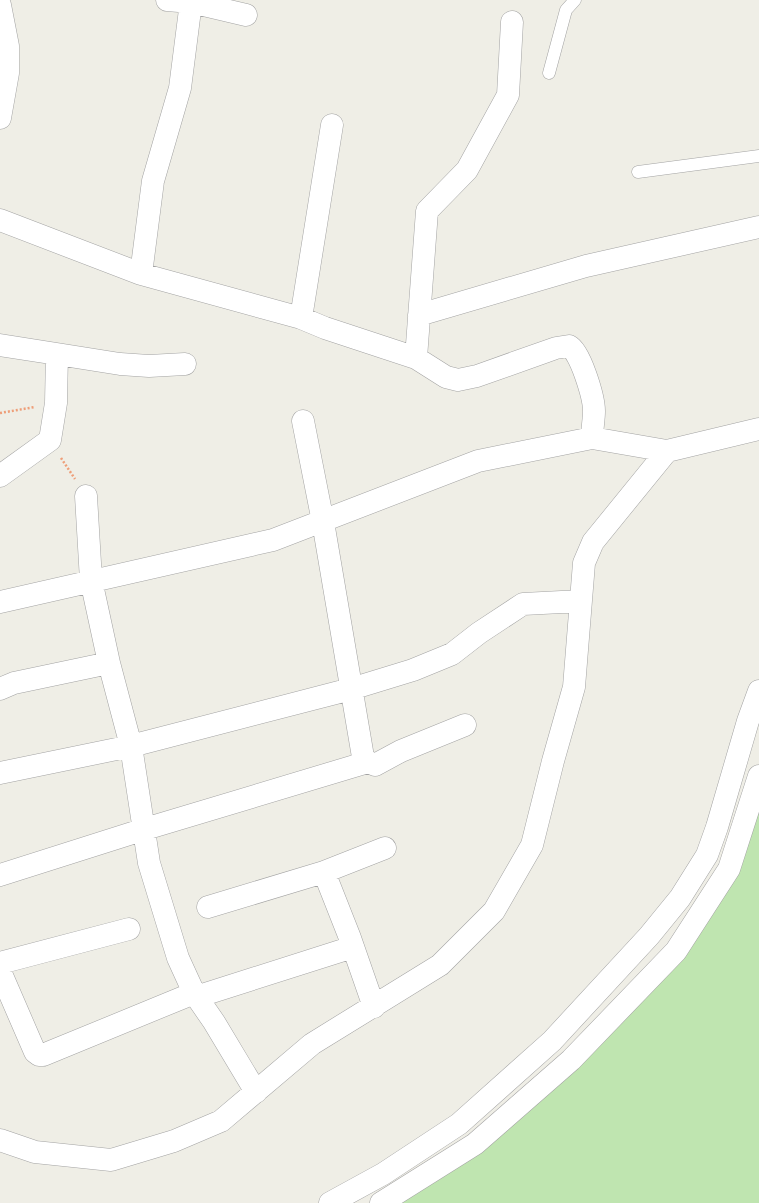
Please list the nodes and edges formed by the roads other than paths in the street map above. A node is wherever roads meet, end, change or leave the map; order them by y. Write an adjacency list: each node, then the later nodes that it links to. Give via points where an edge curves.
1 (166, 0): 3 (street)
2 (576, 0): 7 (lane, via 566,10)
3 (191, 2): 5 (street); 14 (street, via 180,88 153,181)
4 (0, 5): 8 (street, via 8,46 8,73)
5 (246, 15)
6 (512, 22): 15 (street, via 508,95 467,170 427,210)
7 (549, 72)
8 (0, 118)
9 (332, 125): 16 (street)
10 (759, 156): 11 (lane)
11 (638, 172)
12 (0, 220): 14 (street)
13 (759, 227): 15 (street, via 586,266)
14 (141, 274): 16 (street)
15 (419, 315): 19 (street)
16 (301, 318): 19 (street)
17 (0, 345): 18 (street)
18 (57, 354): 20 (street, via 120,364); 25 (street, via 56,403 50,440)
19 (416, 358): 23 (street, via 446,377 458,380 569,346 573,348 586,378 594,409)
20 (184, 364)
21 (303, 421): 27 (street)
22 (759, 429): 24 (street)
23 (592, 438): 24 (street); 27 (street, via 478,461)
24 (667, 451): 29 (street, via 593,542 584,563)
25 (0, 476)
26 (86, 496): 28 (street)
27 (323, 522): 28 (street, via 273,540); 33 (street)
28 (91, 580): 30 (street); 31 (street)
29 (581, 601): 33 (street, via 524,604 452,654 413,670); 50 (street, via 574,687 532,845 494,911 440,965)
30 (0, 602)
31 (109, 663): 32 (street, via 14,683); 36 (street)
32 (0, 689)
33 (351, 689): 36 (street); 37 (street, via 363,757)
34 (759, 691): 53 (street, via 707,855 680,898 649,936 552,1041 459,1124 383,1174)
35 (466, 725): 37 (street, via 401,751 375,765)
36 (131, 746): 38 (street); 40 (street)
37 (368, 762): 40 (street)
38 (0, 773)
39 (759, 776): 54 (street, via 729,869 676,951 571,1060 474,1144)
40 (145, 829): 43 (street); 49 (street, via 149,863 178,958)
41 (385, 848): 42 (street)
42 (324, 872): 44 (street); 46 (street)
43 (0, 875)
44 (208, 907)
45 (129, 929): 47 (street)
46 (353, 947): 49 (street); 50 (street)
47 (0, 963)
48 (0, 971): 49 (street, via 35,1052 39,1055)
49 (195, 995): 51 (street)
50 (374, 1006): 51 (street, via 312,1044)
51 (256, 1092): 52 (street, via 221,1121 174,1141 111,1160 35,1152)
52 (0, 1140)
53 (330, 1203)
54 (381, 1203)

